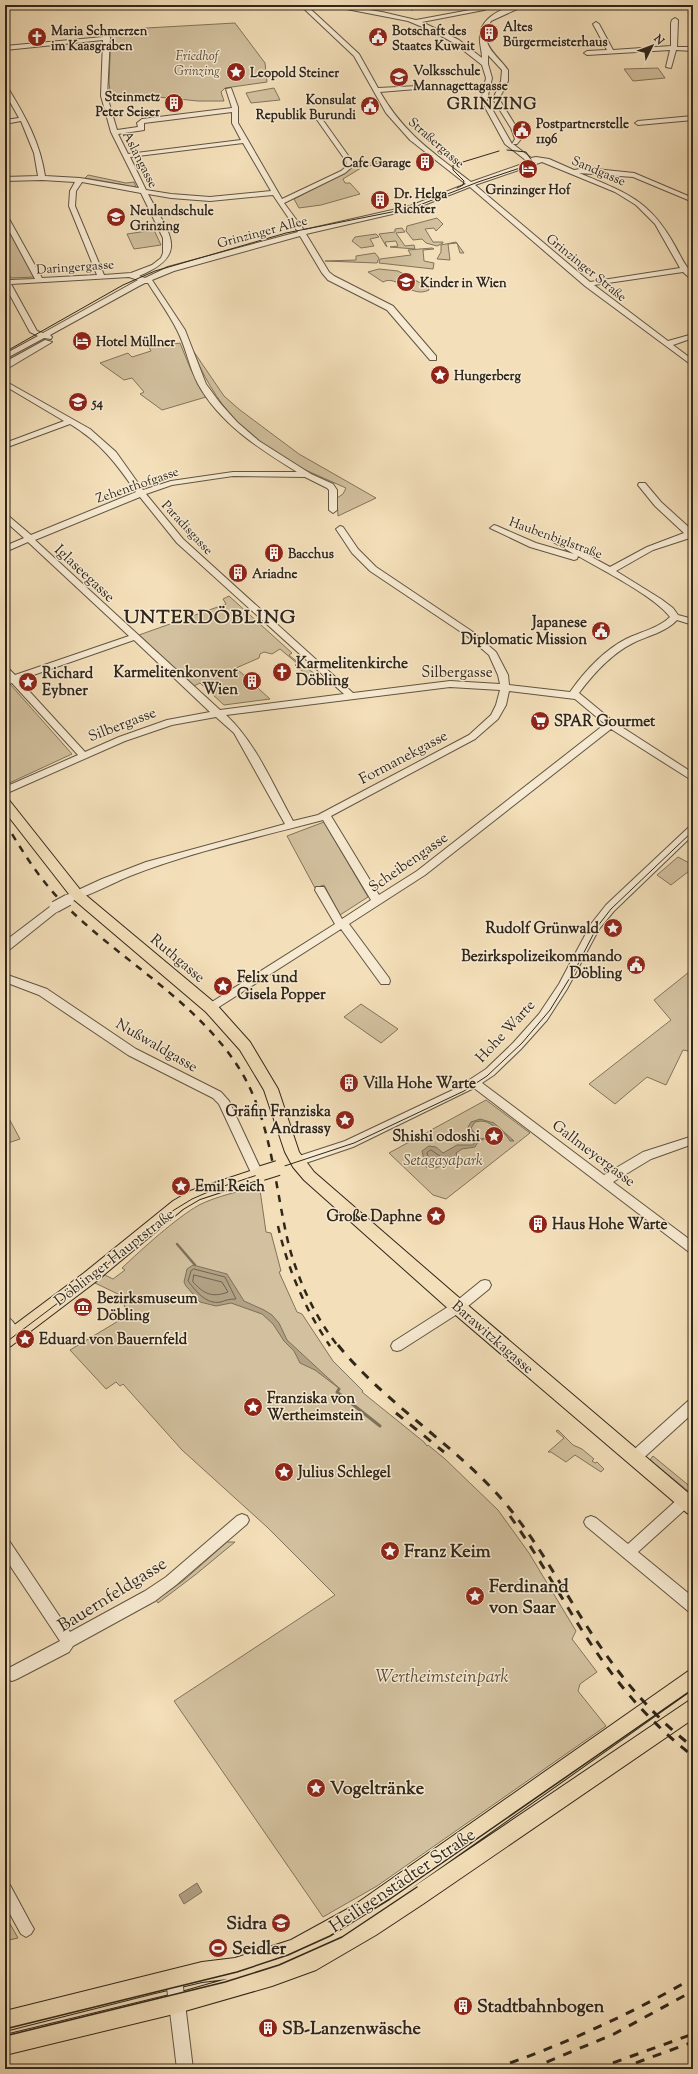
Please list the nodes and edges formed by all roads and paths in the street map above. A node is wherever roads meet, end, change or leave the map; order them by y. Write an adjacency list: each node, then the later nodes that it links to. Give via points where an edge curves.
1 (303, 5): 23 (street, Straßergasse, via 357,54)
2 (329, 5): 8 (street)
3 (523, 5): 5 (street)
4 (484, 7): 6 (street); 8 (street)
5 (509, 7): 6 (street)
6 (489, 20): 12 (street, via 482,33)
7 (675, 20): 14 (street)
8 (414, 22): 18 (street, via 472,52)
9 (596, 24): 16 (street)
10 (106, 30): 11 (street, Aslangasse)
11 (107, 38): 13 (street); 30 (street, Aslangasse, via 104,96)
12 (486, 47): 18 (street); 33 (street, via 505,70 504,86 496,99 514,128 518,139)
13 (5, 48)
14 (672, 48): 15 (street); 16 (street); 19 (street)
15 (693, 50)
16 (611, 51): 17 (street)
17 (587, 53)
18 (485, 64): 31 (street, via 489,78 484,100)
19 (668, 67)
20 (416, 87): 23 (street)
21 (5, 88): 27 (street)
22 (229, 89): 24 (street)
23 (376, 90): 40 (street, Straßergasse, via 389,113 412,139)
24 (235, 110): 30 (street, via 142,121 142,129); 32 (street, via 235,123)
25 (318, 117): 44 (street, via 350,166 343,172)
26 (693, 118): 29 (street)
27 (24, 119): 28 (street); 37 (street, via 37,148)
28 (5, 122)
29 (638, 123)
30 (114, 132): 34 (street, Aslangasse)
31 (506, 139): 33 (street); 35 (street, via 512,147)
32 (245, 141): 34 (street); 42 (street)
33 (515, 143): 35 (street)
34 (126, 156): 41 (street, Aslangasse)
35 (535, 160): 36 (street, Sandgasse); 40 (street, Grinzinger Allee)
36 (574, 173): 43 (street, via 586,170 631,175); 48 (street, Sandgasse, via 614,188 646,210 665,233)
37 (42, 178): 38 (street); 39 (street)
38 (5, 179)
39 (80, 180): 41 (street); 50 (street, via 73,191 72,206)
40 (470, 184): 47 (street, Grinzinger Allee, via 412,208); 55 (street, Grinzinger Straße)
41 (144, 191): 42 (street, via 210,199); 49 (street, Aslangasse, via 167,238 168,255 162,262)
42 (276, 193): 44 (street)
43 (693, 200)
44 (280, 202): 47 (street)
45 (5, 217): 46 (street)
46 (9, 232): 53 (street)
47 (302, 232): 54 (street, Grinzinger Allee, via 171,269); 61 (street, via 326,273 390,308)
48 (684, 270): 51 (street, Sandgasse); 55 (street)
49 (134, 275): 50 (street, Daringergasse); 54 (street, Daringergasse)
50 (102, 276): 53 (street, Daringergasse)
51 (693, 280)
52 (5, 281): 53 (street, Daringergasse); 56 (street, via 34,332)
53 (40, 281)
54 (149, 281): 56 (street, Grinzinger Allee); 58 (street, Grinzinger Allee); 67 (street, via 181,330 202,384 217,406 256,443)
55 (588, 284): 59 (street, Grinzinger Straße)
56 (42, 336): 58 (street); 60 (street, Grinzinger Allee)
57 (693, 336): 59 (street)
58 (53, 338): 62 (street, Grinzinger Allee)
59 (667, 344): 63 (street, Grinzinger Straße)
60 (5, 357)
61 (433, 358)
62 (5, 364)
63 (693, 364)
64 (5, 383): 65 (street, Paradisgasse)
65 (71, 421): 66 (street); 69 (street, Paradisgasse, via 87,431 113,454)
66 (5, 446)
67 (308, 476): 69 (street, Zehenthofgasse, via 233,474 185,480); 70 (street, via 326,483 333,490)
68 (642, 485): 74 (street, via 658,504)
69 (141, 493): 76 (street, Zehenthofgasse); 86 (street, Paradisgasse, via 180,541)
70 (333, 510)
71 (5, 516): 76 (street, Iglaseegasse)
72 (494, 528): 78 (street, Haubenbiglstraße, via 533,545 569,554)
73 (340, 529): 84 (street, Formanekgasse, via 355,551 373,569 487,647 499,662)
74 (692, 534): 78 (street, via 644,550)
75 (552, 539): 78 (street, Haubenbiglstraße)
76 (29, 540): 77 (street, Zehenthofgasse); 81 (street, Iglaseegasse)
77 (5, 550)
78 (610, 571): 79 (street, Haubenbiglstraße, via 670,610)
79 (675, 617): 80 (street, Haubenbiglstraße); 85 (street, via 669,623 627,643 605,657)
80 (693, 622)
81 (134, 637): 83 (street); 87 (street, Iglaseegasse)
82 (5, 670): 83 (street)
83 (9, 680): 89 (street)
84 (505, 688): 85 (street, Silbergasse); 86 (street, Silbergasse, via 450,684); 93 (street, Formanekgasse, via 498,712 477,733)
85 (573, 695): 88 (street, Silbergasse)
86 (351, 696): 87 (street, Silbergasse)
87 (219, 713): 89 (street, Silbergasse, via 170,722); 94 (street, Iglaseegasse, via 237,731 246,745)
88 (611, 724): 90 (street, Silbergasse); 98 (street, Scheibengasse, via 421,874)
89 (83, 755): 91 (street, Silbergasse)
90 (693, 778)
91 (5, 791)
92 (5, 803): 97 (main road, Ruthgasse)
93 (325, 815): 94 (street, Formanekgasse); 98 (street)
94 (291, 826): 97 (street, Formanekgasse, via 150,864)
95 (693, 829): 104 (street, Hohe Warte, via 610,908 543,1017 517,1046)
96 (320, 890): 99 (street, via 336,919)
97 (72, 897): 100 (street, Formanekgasse, bridge, via 55,907); 103 (main road, Ruthgasse)
98 (377, 901): 99 (street, Scheibengasse)
99 (342, 924): 102 (street); 103 (street, Scheibengasse)
100 (5, 947)
101 (5, 978): 107 (street, Nußwaldgasse, via 42,992 132,1052 217,1095 223,1101)
102 (385, 981)
103 (211, 1008): 106 (main road, Ruthgasse, via 245,1046 271,1089)
104 (475, 1083): 106 (street, Hohe Warte, via 349,1144); 108 (street, Gallmeyergasse)
105 (693, 1140): 108 (street, via 667,1146 640,1157)
106 (297, 1161): 107 (main road, Döblinger Hauptstraße, bridge); 111 (main road, Barawitzkagasse, via 310,1176)
107 (260, 1174): 113 (main road, Döblinger Hauptstraße, via 217,1187 178,1205 89,1278)
108 (605, 1181): 109 (street, Gallmeyergasse)
109 (693, 1249)
110 (485, 1284): 111 (street)
111 (458, 1307): 114 (street); 116 (main road, Barawitzkagasse)
112 (5, 1321): 113 (street)
113 (10, 1337)
114 (396, 1346)
115 (693, 1405): 116 (street)
116 (634, 1458): 117 (main road, Barawitzkagasse)
117 (689, 1504): 121 (street)
118 (242, 1520): 123 (street, Bauernfeldgasse, via 171,1582)
119 (591, 1522): 121 (street)
120 (5, 1546): 123 (street)
121 (628, 1552): 122 (street)
122 (693, 1606)
123 (68, 1640): 124 (street, Bauernfeldgasse, via 64,1647)
124 (12, 1674)
125 (693, 1678): 129 (main road, Heiligenstädter Straße, via 360,1913 295,1949 235,1968)
126 (693, 1708): 130 (main road, Heiligenstädter Straße, via 416,1897 309,1963)
127 (6, 1895): 128 (street)
128 (26, 1929)
129 (174, 1979): 130 (street); 131 (main road, Heiligenstädter Straße)
130 (178, 2003): 132 (main road, Heiligenstädter Straße); 133 (street)
131 (5, 2021)
132 (5, 2045)
133 (185, 2069)

